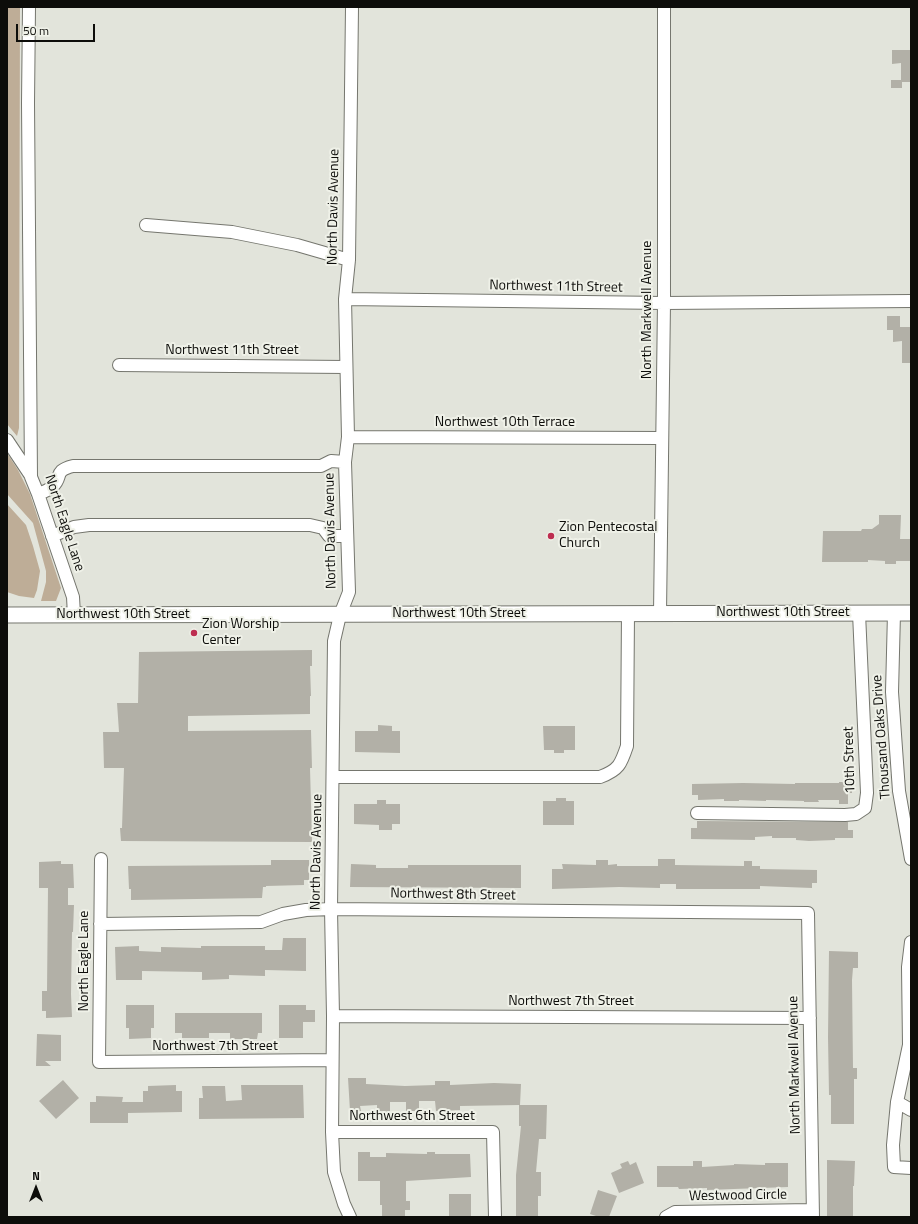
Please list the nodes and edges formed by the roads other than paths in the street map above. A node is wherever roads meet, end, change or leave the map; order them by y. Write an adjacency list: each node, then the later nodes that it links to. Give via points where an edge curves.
1 (29, 7): 15 (street, North Eagle Lane)
2 (352, 7): 5 (street, North Davis Avenue)
3 (664, 7): 8 (street, North Markwell Avenue)
4 (146, 225): 5 (street, via 232,232 297,245)
5 (348, 260): 6 (street, North Davis Avenue)
6 (345, 299): 8 (street, Northwest 11th Street); 10 (street, North Davis Avenue)
7 (911, 301): 8 (street, Northwest 11th Street)
8 (664, 303): 12 (street, North Markwell Avenue)
9 (118, 365): 10 (street, Northwest 11th Street)
10 (346, 367): 11 (street, North Davis Avenue)
11 (348, 437): 12 (street, Northwest 10th Terrace); 14 (street, North Davis Avenue)
12 (662, 438): 20 (street, North Markwell Avenue)
13 (7, 440): 15 (street)
14 (345, 462): 16 (street, via 331,461 320,466 73,466 64,468 55,485); 18 (street, North Davis Avenue)
15 (31, 478): 16 (street, North Eagle Lane)
16 (38, 494): 17 (street, North Eagle Lane)
17 (52, 536): 18 (street, via 74,527 89,525 310,525 322,528 328,536); 25 (street, North Eagle Lane, via 72,597)
18 (347, 536): 26 (street, North Davis Avenue, via 348,592)
19 (628, 613): 20 (main road, Northwest 10th Street); 26 (main road, Northwest 10th Street); 27 (street, via 627,746 621,764 612,772 600,777)
20 (660, 613): 21 (main road, Northwest 10th Street)
21 (859, 613): 22 (main road, Northwest 10th Street); 28 (street, 10th Street, via 867,793 865,808 856,814 845,815)
22 (894, 613): 23 (main road, Northwest 10th Street); 30 (street, Thousand Oaks Drive, via 892,700 899,791)
23 (911, 613)
24 (7, 615): 25 (main road, Northwest 10th Street)
25 (74, 615): 26 (main road, Northwest 10th Street)
26 (340, 615): 27 (street, North Davis Avenue, via 334,641)
27 (333, 777): 31 (street, North Davis Avenue)
28 (697, 813)
29 (101, 859): 33 (street, North Eagle Lane)
30 (911, 859)
31 (331, 909): 32 (street, Northwest 8th Street); 33 (street, Northwest 8th Street, via 283,914 261,922); 35 (street, North Davis Avenue)
32 (808, 913): 36 (street, North Markwell Avenue)
33 (100, 924): 39 (street, North Eagle Lane)
34 (911, 942): 37 (street, via 908,967)
35 (333, 1016): 36 (street, Northwest 7th Street); 38 (street, North Davis Avenue)
36 (810, 1018): 44 (street, North Markwell Avenue)
37 (910, 1045): 40 (street)
38 (332, 1060): 39 (street, Northwest 7th Street); 42 (street, North Davis Avenue)
39 (99, 1062)
40 (896, 1102): 41 (street); 43 (street, via 894,1167)
41 (911, 1110)
42 (332, 1132): 45 (street, North Davis Avenue, via 334,1172); 46 (street, Northwest 6th Street, via 493,1132)
43 (911, 1168)
44 (813, 1214): 47 (street, Westwood Circle, via 675,1212)
45 (350, 1217)
46 (495, 1217)
47 (666, 1217)

